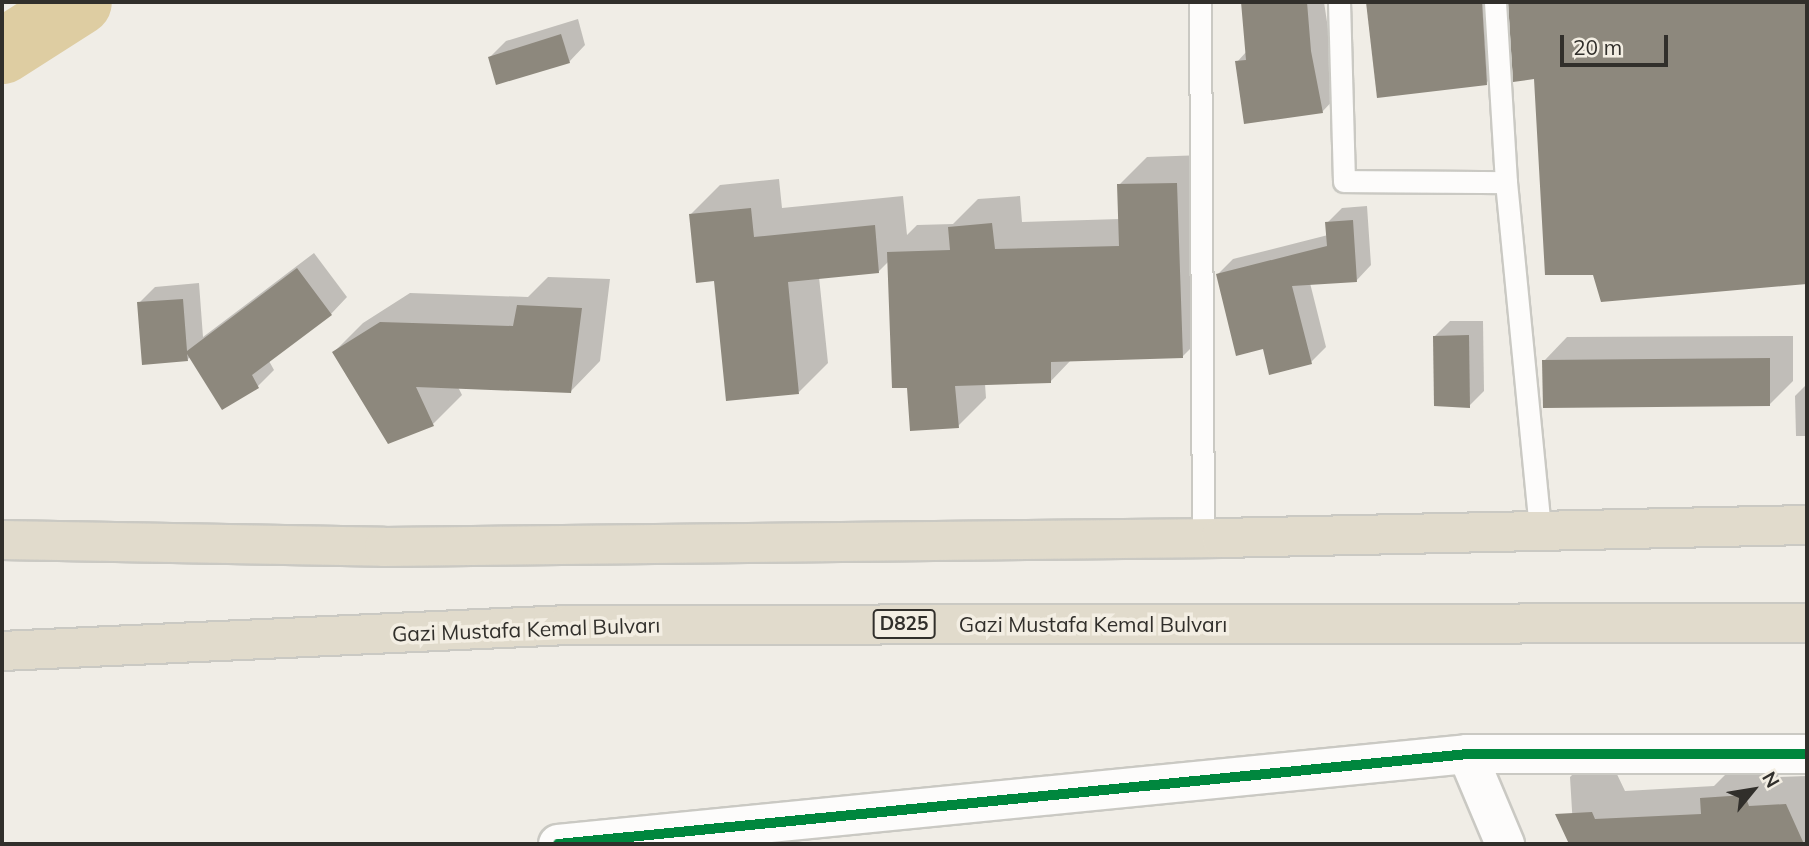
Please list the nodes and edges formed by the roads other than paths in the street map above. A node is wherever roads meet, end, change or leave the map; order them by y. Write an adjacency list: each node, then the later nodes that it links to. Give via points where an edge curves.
1 (1200, 2): 8 (lane)
2 (1339, 2): 4 (lane, via 1344,181)
3 (1495, 2): 4 (lane)
4 (1506, 182): 6 (lane)
5 (1807, 525): 6 (highway)
6 (1541, 531): 8 (highway)
7 (2, 533): 10 (street)
8 (1203, 538): 10 (highway, via 384,547)
9 (2, 540): 10 (highway)
10 (62, 542)
11 (1807, 623): 12 (highway, Gazi Mustafa Kemal Bulvarı / D825, via 568,625)
12 (2, 651)
13 (1467, 754): 14 (street); 15 (street); 16 (street)
14 (1807, 754)
15 (558, 844)
16 (1505, 844)

